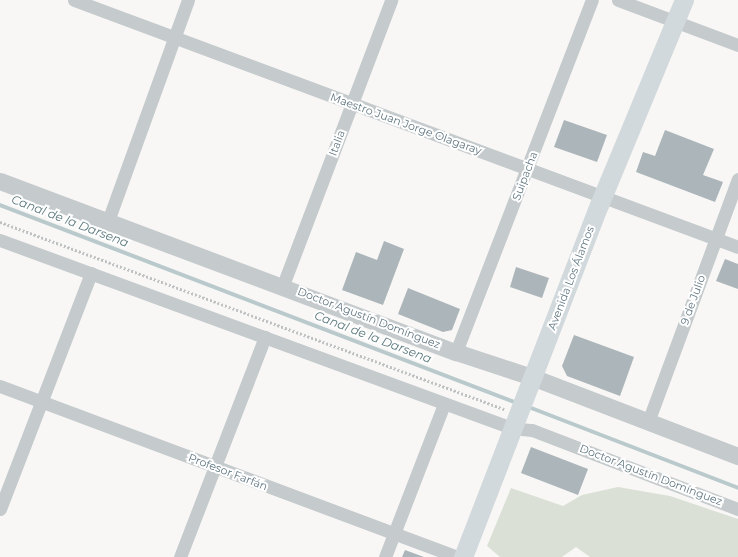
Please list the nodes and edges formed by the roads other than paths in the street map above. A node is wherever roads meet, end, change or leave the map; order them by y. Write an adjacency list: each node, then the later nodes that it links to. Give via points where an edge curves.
1 (74, 0): 8 (street, Maestro Juan Jorge Olagaray)
2 (188, 0): 8 (street)
3 (390, 0): 10 (street, Italia)
4 (592, 0): 11 (street, Suipacha)
5 (618, 0): 7 (street)
6 (684, 0): 7 (main road, Avenida Los Álamos)
7 (676, 22): 9 (street); 14 (main road, Avenida Los Álamos)
8 (174, 37): 10 (street, Maestro Juan Jorge Olagaray); 15 (street)
9 (738, 45)
10 (352, 104): 11 (street, Maestro Juan Jorge Olagaray); 20 (street, Italia)
11 (528, 169): 14 (street, Maestro Juan Jorge Olagaray); 22 (street, Suipacha)
12 (738, 179): 16 (street, 9 de Julio)
13 (0, 181): 15 (street, Doctor Agustín Domínguez)
14 (604, 197): 16 (street, Maestro Juan Jorge Olagaray); 23 (main road, Avenida Los Álamos)
15 (108, 222): 20 (street, Doctor Agustín Domínguez)
16 (716, 239): 18 (street, Maestro Juan Jorge Olagaray); 28 (street, 9 de Julio)
17 (0, 240): 19 (street, Doctor Agustín Domínguez)
18 (738, 247)
19 (91, 273): 21 (street, Doctor Agustín Domínguez); 25 (street)
20 (283, 285): 22 (street, Doctor Agustín Domínguez)
21 (265, 337): 26 (street, Doctor Agustín Domínguez); 30 (street)
22 (456, 352): 23 (street, Doctor Agustín Domínguez)
23 (532, 377): 27 (main road, Avenida Los Álamos); 28 (street, Doctor Agustín Domínguez)
24 (0, 386): 25 (street, Profesor Farfán)
25 (42, 402): 30 (street, Profesor Farfán); 32 (street)
26 (444, 404): 27 (street, Doctor Agustín Domínguez); 33 (street)
27 (511, 420): 31 (street, Doctor Agustín Domínguez); 37 (main road, Avenida Los Álamos)
28 (648, 422): 29 (street, Doctor Agustín Domínguez)
29 (738, 456)
30 (215, 466): 33 (street, Profesor Farfán); 34 (street)
31 (738, 508)
32 (0, 509)
33 (394, 534): 35 (street); 36 (street, Profesor Farfán)
34 (180, 557)
35 (385, 557)
36 (456, 557)
37 (463, 557)

